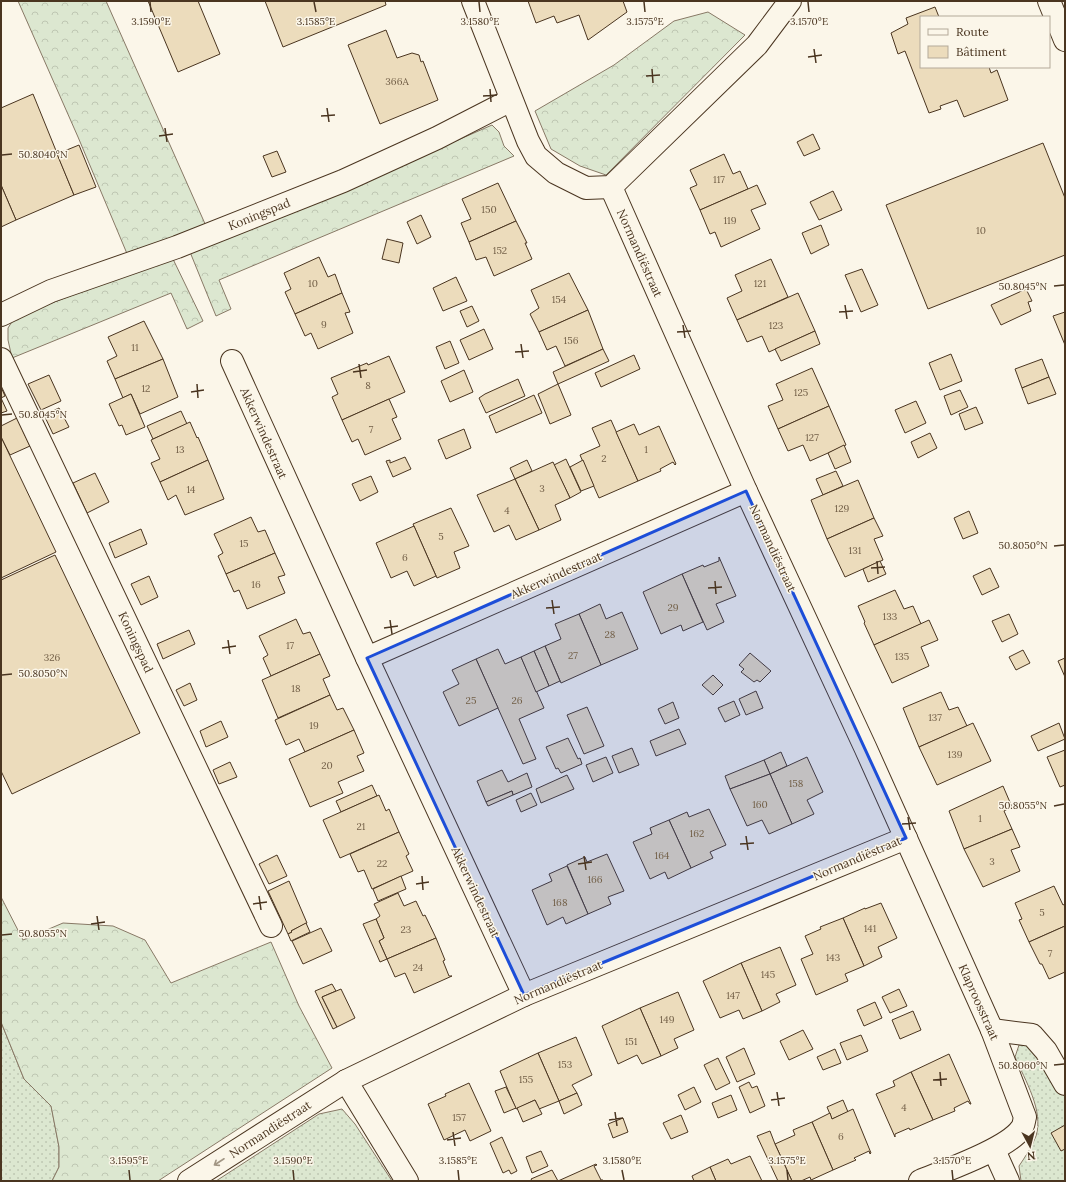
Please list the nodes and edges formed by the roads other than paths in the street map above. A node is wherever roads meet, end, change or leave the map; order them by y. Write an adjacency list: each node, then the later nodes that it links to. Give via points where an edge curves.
1 (472, 1): 5 (street)
2 (790, 1): 6 (street, via 757,45)
3 (1049, 1): 4 (street)
4 (1065, 40)
5 (511, 100): 6 (street, via 536,156 556,173 586,188); 7 (street, Koningspad, via 437,138 343,181 177,247 51,291)
6 (611, 187): 10 (street, Normandiëstraat)
7 (1, 315)
8 (1, 359): 13 (street, Koningspad)
9 (232, 361): 11 (street, Akkerwindestraat)
10 (746, 491): 11 (street, Akkerwindestraat); 12 (street, Normandiëstraat)
11 (367, 658): 14 (street, Akkerwindestraat)
12 (906, 838): 14 (street, Normandiëstraat); 15 (street, Klaproosstraat)
13 (271, 926)
14 (524, 995): 16 (street, Normandiëstraat)
15 (992, 1030): 17 (street, via 1032,1035 1046,1051); 18 (street, Klaproosstraat, via 1025,1117 1022,1128)
16 (346, 1081): 19 (street, Normandiëstraat, one-way to 19); 20 (street)
17 (1065, 1084)
18 (994, 1150): 21 (street, Klaproosstraat); 22 (street)
19 (189, 1181)
20 (407, 1181)
21 (920, 1181)
22 (1008, 1181)

